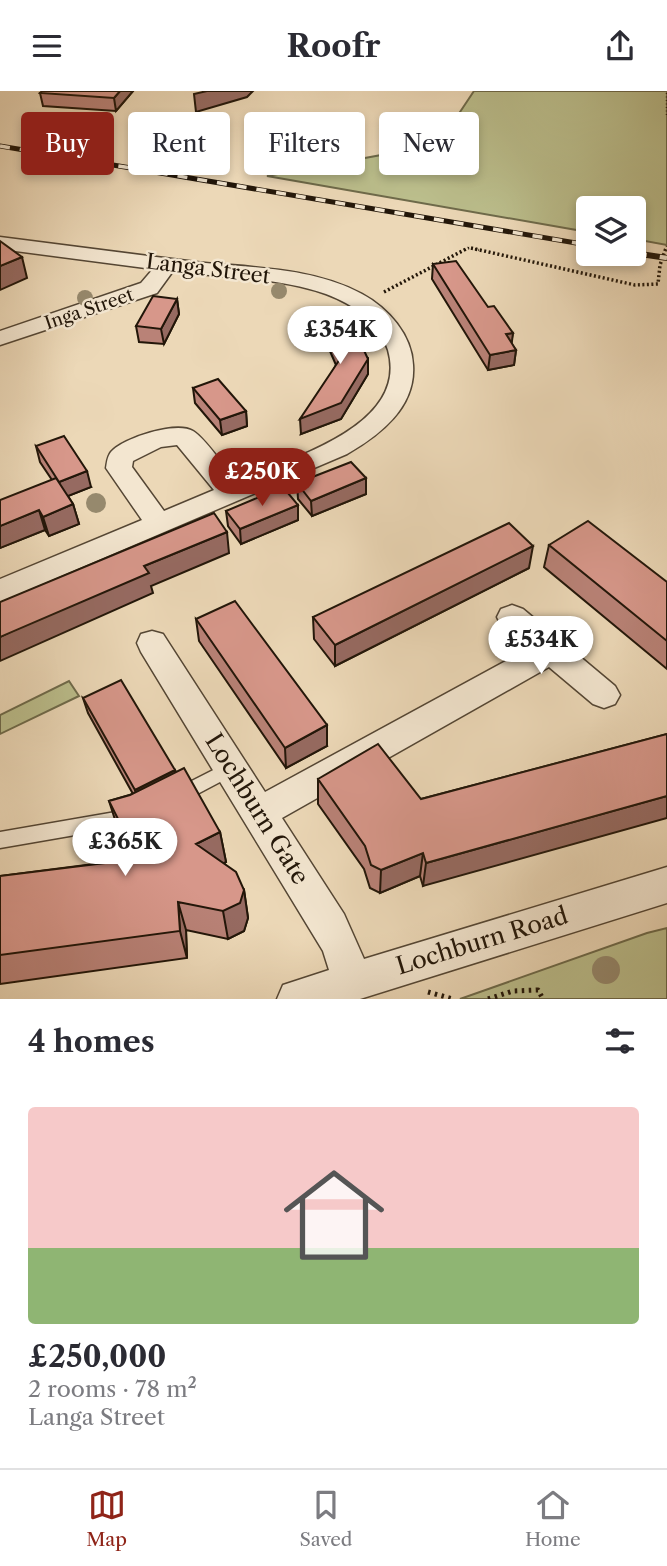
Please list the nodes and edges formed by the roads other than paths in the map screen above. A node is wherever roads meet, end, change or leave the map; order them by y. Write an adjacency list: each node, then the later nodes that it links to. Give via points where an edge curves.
1 (0, 243): 2 (street, Langa Street)
2 (167, 265): 3 (street, Inga Street, via 149,288); 4 (street, Langa Street, via 330,288 362,303 390,331 400,353 402,377 390,405 370,428 351,441)
3 (0, 338)
4 (232, 493): 5 (street, Langa Street); 5 (street, via 185,437 169,437 131,451 121,457 119,468)
5 (159, 524): 6 (street, Langa Street)
6 (0, 591)
7 (512, 617): 9 (street)
8 (152, 643): 11 (street, Lochburn Gate)
9 (551, 651): 10 (street); 12 (street)
10 (604, 695)
11 (232, 768): 12 (street, Lochburn Gate); 13 (lane, via 138,816)
12 (261, 813): 15 (street, Lochburn Gate, via 331,927)
13 (0, 840)
14 (667, 885): 15 (street, Lochburn Road)
15 (352, 981): 16 (street, Lochburn Road)
16 (297, 999)

